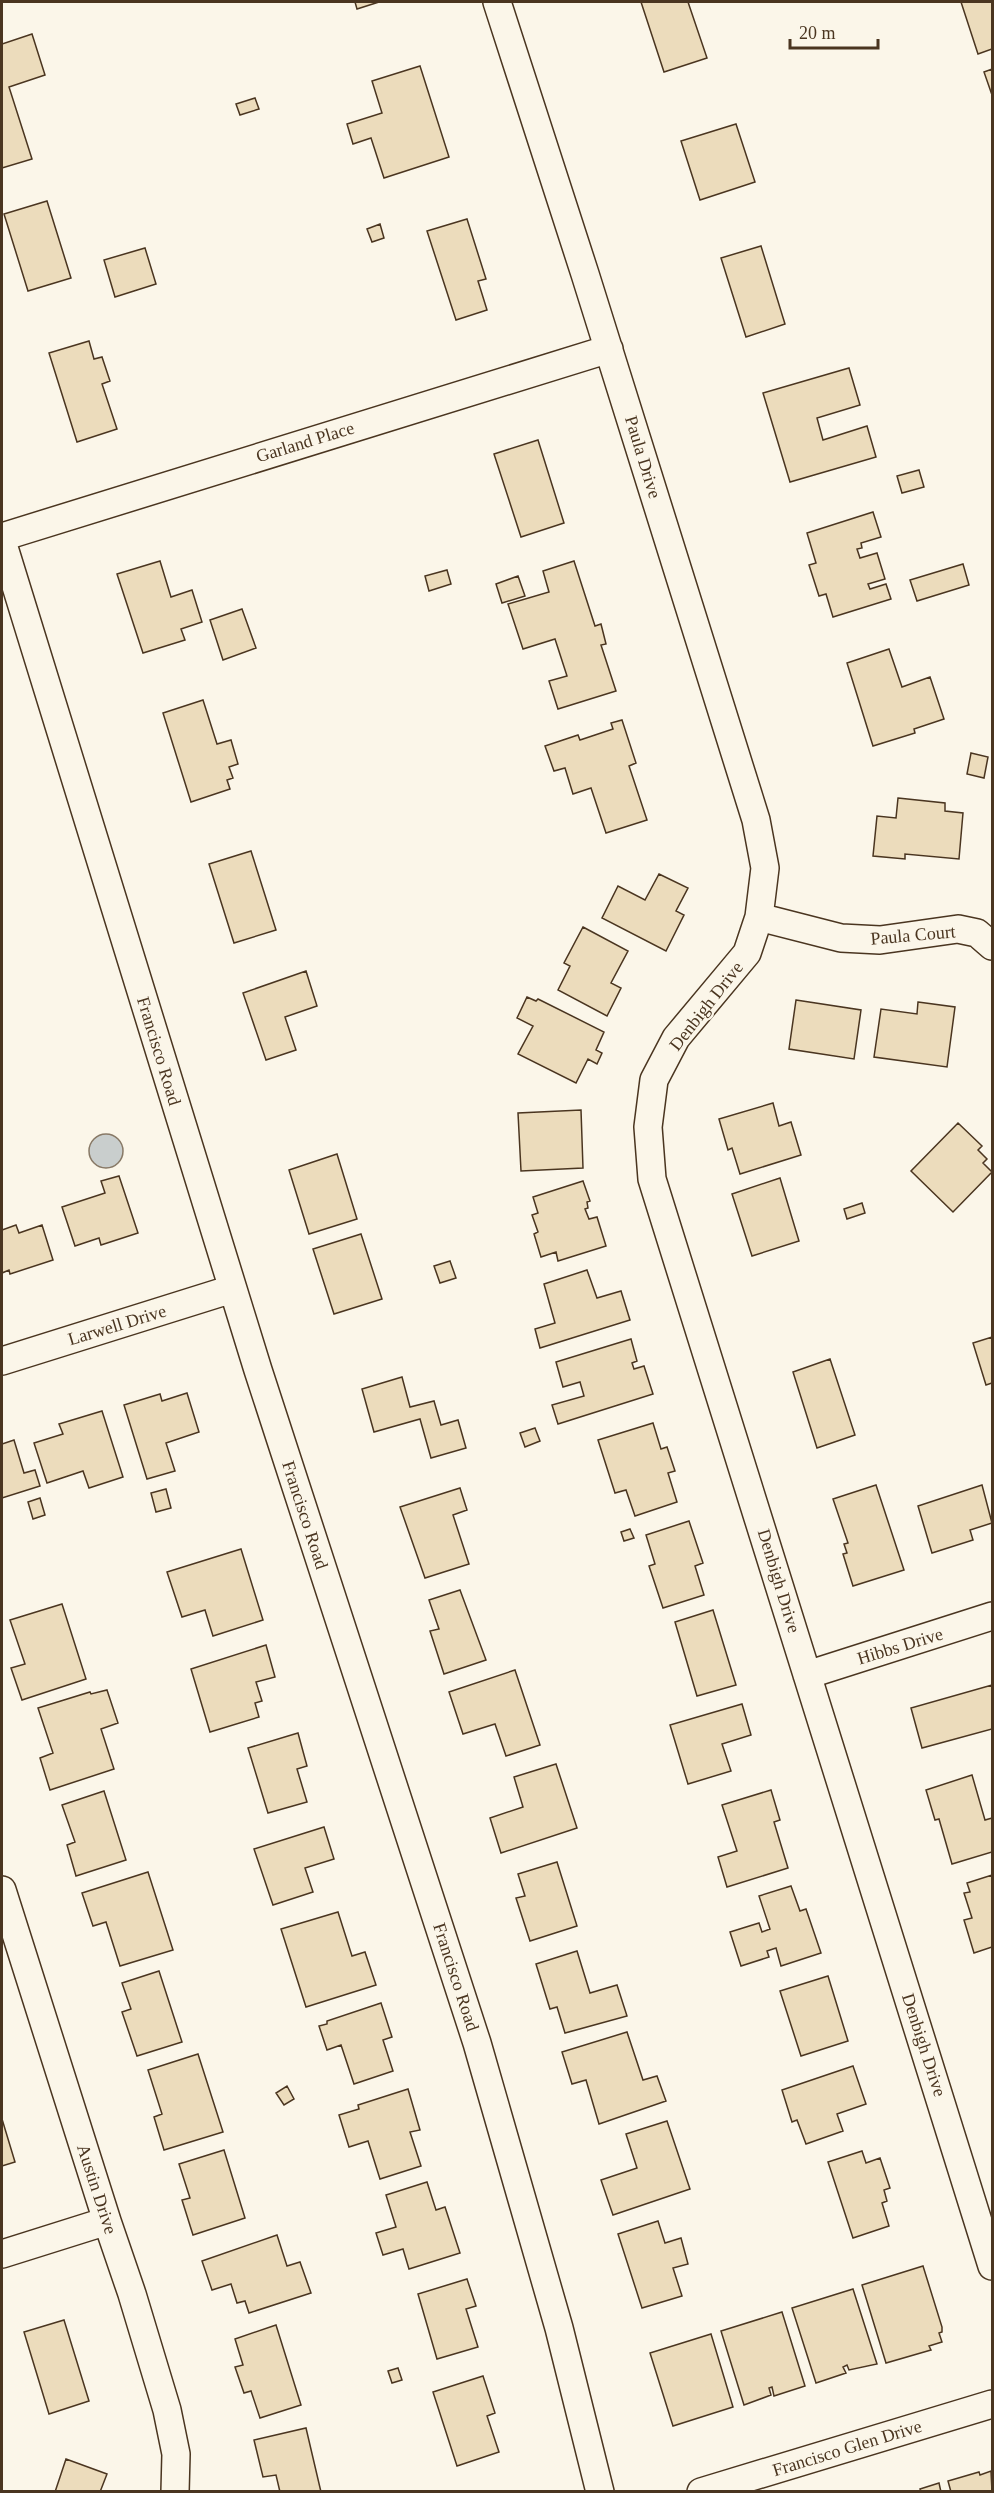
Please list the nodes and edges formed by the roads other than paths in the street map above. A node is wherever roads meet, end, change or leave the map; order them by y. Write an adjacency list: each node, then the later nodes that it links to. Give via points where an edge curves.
1 (497, 2): 2 (street, Paula Drive)
2 (609, 349): 3 (street, Garland Place); 4 (street, Paula Drive, via 756,820 765,868)
3 (2, 539): 6 (street, Francisco Road)
4 (759, 916): 5 (street, Paula Court, via 841,938 880,940 958,929 977,933); 9 (street, Denbigh Drive, via 747,953 676,1038 654,1080 648,1127 652,1179)
5 (993, 946)
6 (232, 1288): 7 (street, Larwell Drive); 16 (street, Francisco Road, via 477,2043 556,2316)
7 (2, 1361)
8 (993, 1617): 9 (street, Hibbs Drive)
9 (807, 1675): 13 (street, Denbigh Drive)
10 (2, 1890): 11 (street, Austin Drive)
11 (107, 2221): 12 (street); 15 (street, Austin Drive, via 167,2410 176,2454)
12 (2, 2254)
13 (993, 2266)
14 (993, 2404): 17 (street, Francisco Glen Drive)
15 (175, 2492)
16 (600, 2492)
17 (701, 2492)

